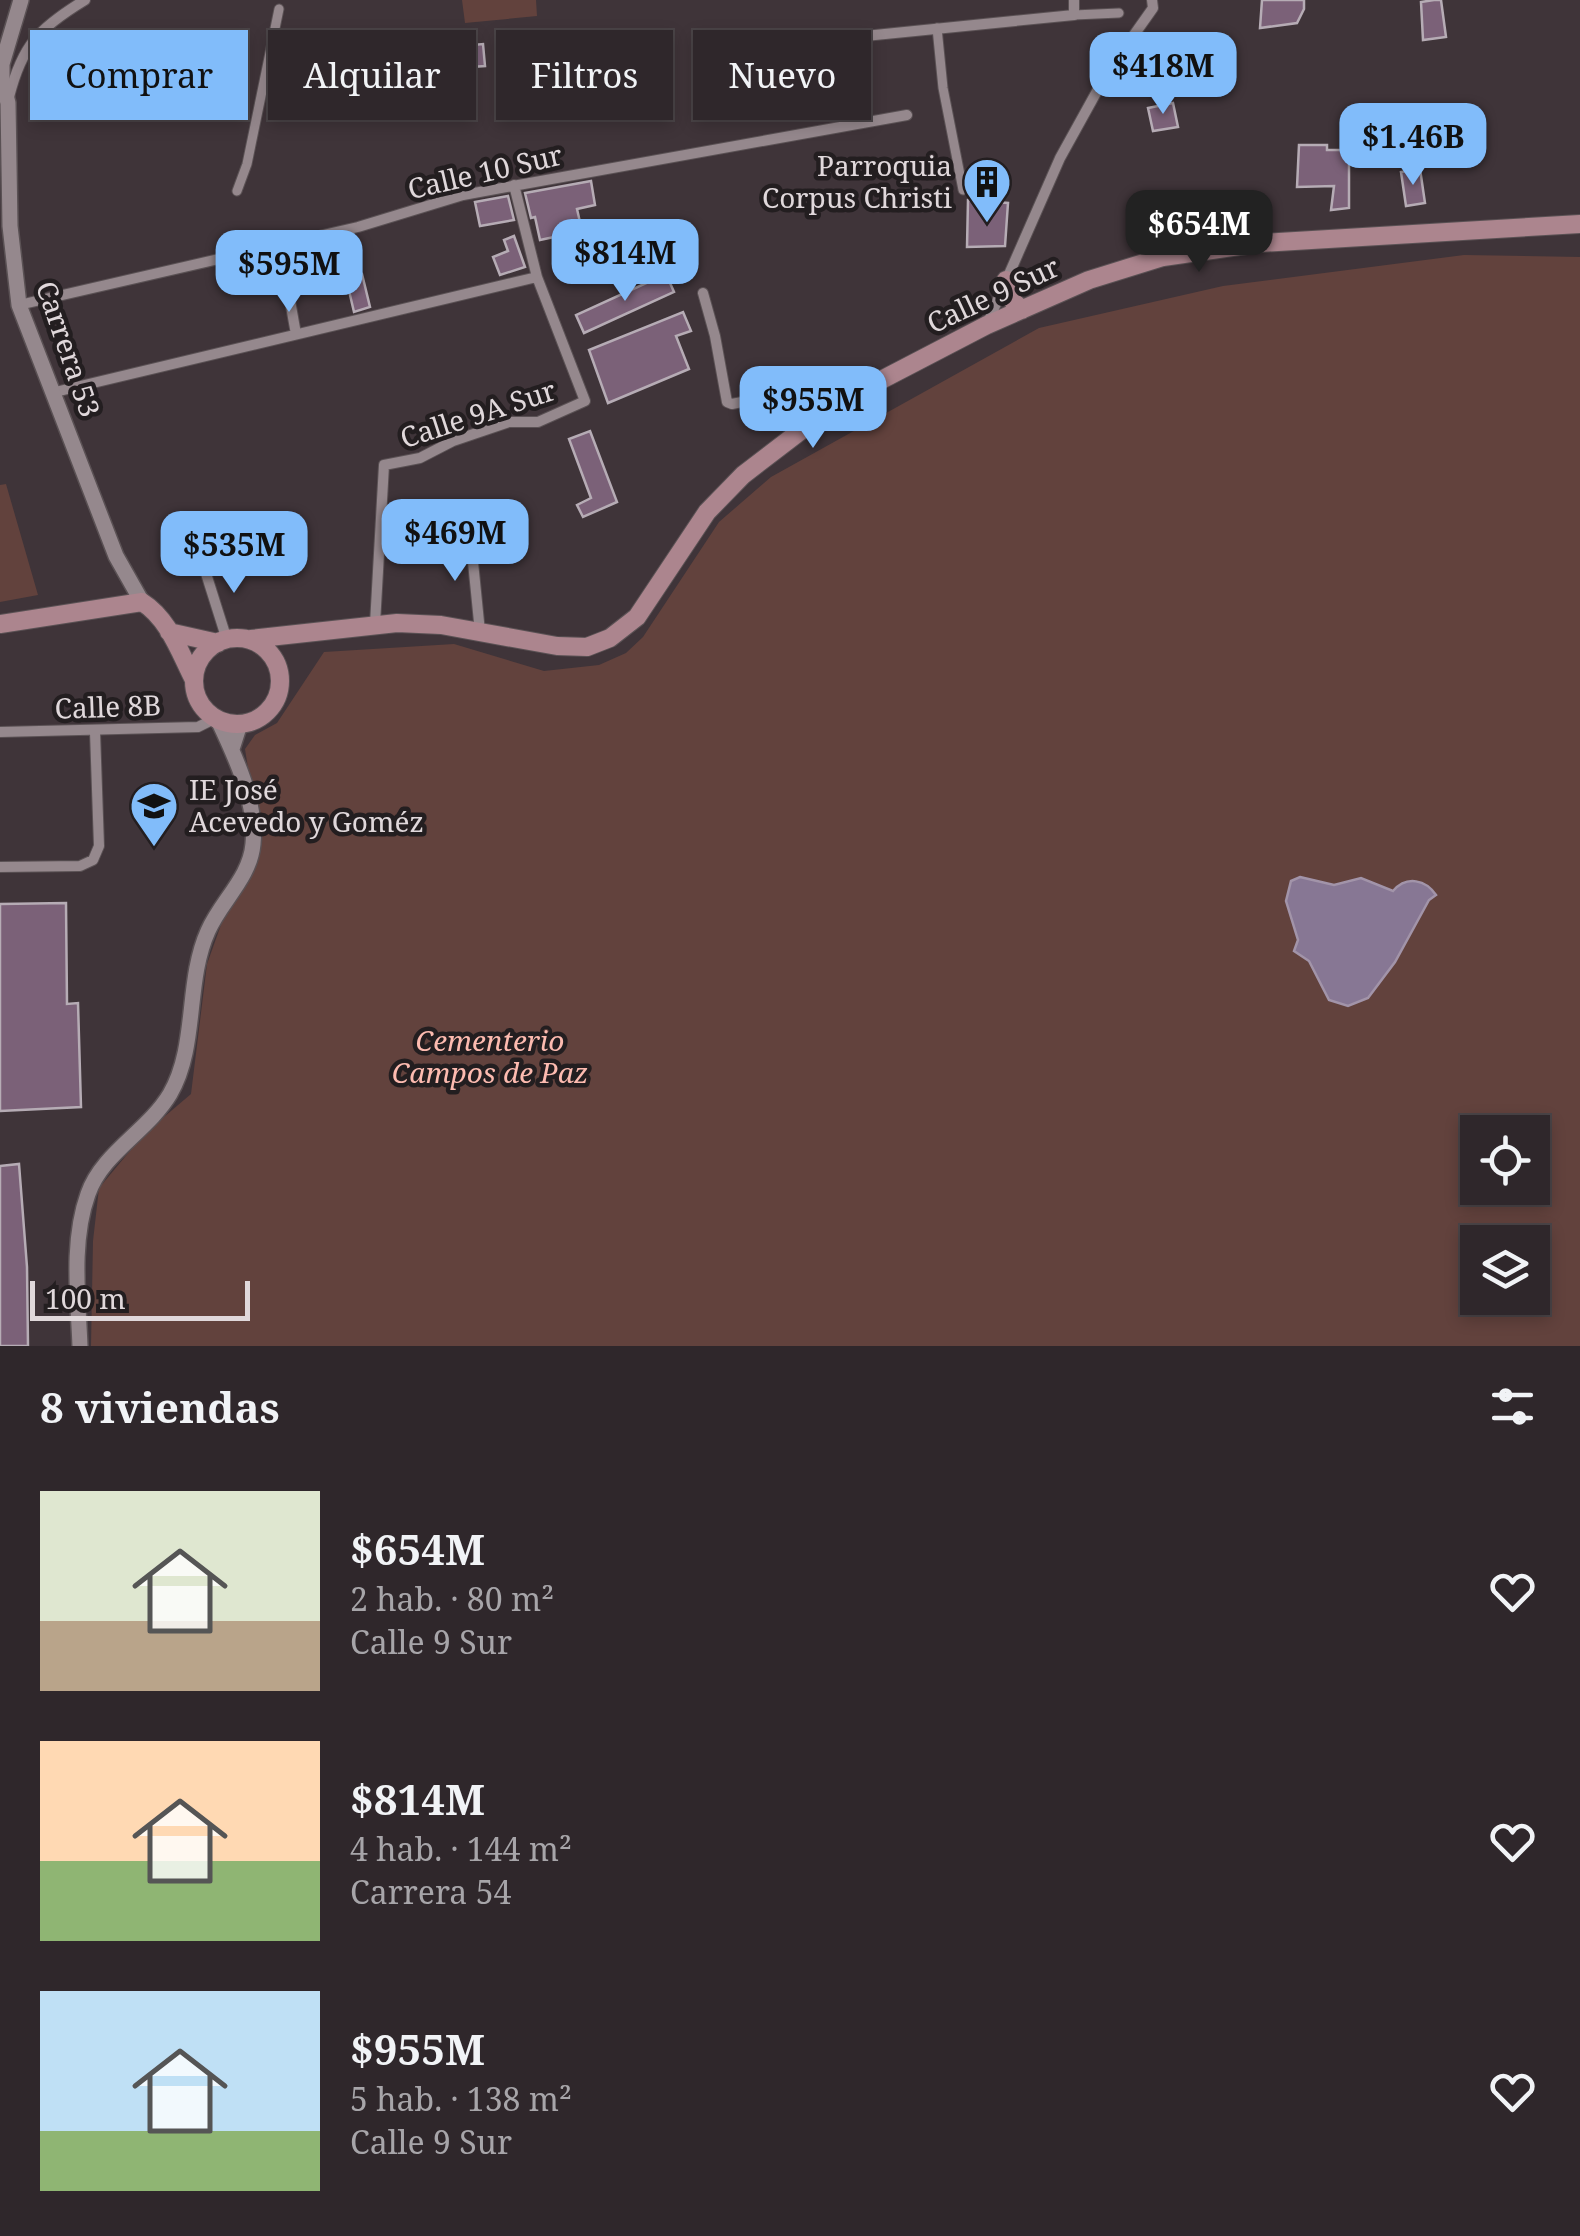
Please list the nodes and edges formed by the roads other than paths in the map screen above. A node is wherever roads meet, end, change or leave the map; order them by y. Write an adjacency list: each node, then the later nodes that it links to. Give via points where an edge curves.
1 (21, 0): 10 (street, Carrera 53, via 2,64)
2 (84, 0): 10 (street, via 31,40)
3 (1074, 0): 7 (street)
4 (1152, 0): 19 (street, via 1060,158)
5 (278, 9): 15 (street)
6 (1119, 13): 7 (street)
7 (1074, 15): 8 (street)
8 (937, 28): 9 (street); 14 (street)
9 (871, 35)
10 (8, 103): 21 (street, Carrera 53)
11 (906, 115): 12 (street, Calle 10 Sur)
12 (860, 122): 13 (street, Calle 10 Sur)
13 (514, 185): 17 (street, Calle 10 Sur); 18 (street)
14 (963, 190)
15 (237, 192)
16 (1580, 224): 22 (main road, Calle 9 Sur, via 1261,242 1163,257)
17 (280, 245): 21 (street, Calle 10 Sur); 24 (street)
18 (537, 277): 24 (street); 31 (street, Calle 9A Sur, via 586,402 538,422 509,422 420,458 384,464)
19 (1006, 280): 22 (main road); 23 (street)
20 (703, 294): 26 (street, via 724,399 732,404 811,388)
21 (19, 306): 25 (street, Carrera 53)
22 (1022, 310): 23 (main road, Calle 9 Sur)
23 (987, 326): 26 (main road, Calle 9 Sur)
24 (296, 334): 25 (street)
25 (51, 393): 29 (street, Carrera 53, via 116,556)
26 (838, 404): 33 (main road, Calle 9 Sur, via 736,482 707,512 637,617 610,638 586,647 556,646)
27 (470, 532): 33 (street)
28 (203, 564): 36 (street)
29 (142, 602): 30 (main road); 32 (main road, Carrera 53)
30 (0, 624)
31 (375, 624): 33 (main road, Calle 9 Sur, via 442,624); 34 (main road, Calle 9 Sur)
32 (168, 632): 36 (main road); 38 (main road, Carrera 53)
33 (480, 632)
34 (304, 634): 35 (main road, Calle 9 Sur); 37 (main road)
35 (251, 639): 36 (main road); 37 (main road)
36 (222, 641): 38 (main road, via 199,662)
37 (280, 674): 40 (main road, via 273,705)
38 (194, 680): 39 (main road, via 198,700)
39 (217, 719): 40 (main road); 42 (street, Calle 8B, via 198,727); 43 (street)
40 (240, 724): 43 (street)
41 (0, 732): 42 (street, Calle 8B)
42 (95, 732): 44 (street, via 99,846 93,860 80,866)
43 (232, 749): 45 (street, via 253,845 246,869 208,929 179,1075 168,1097 105,1166 80,1216)
44 (0, 867)
45 (80, 1346)

